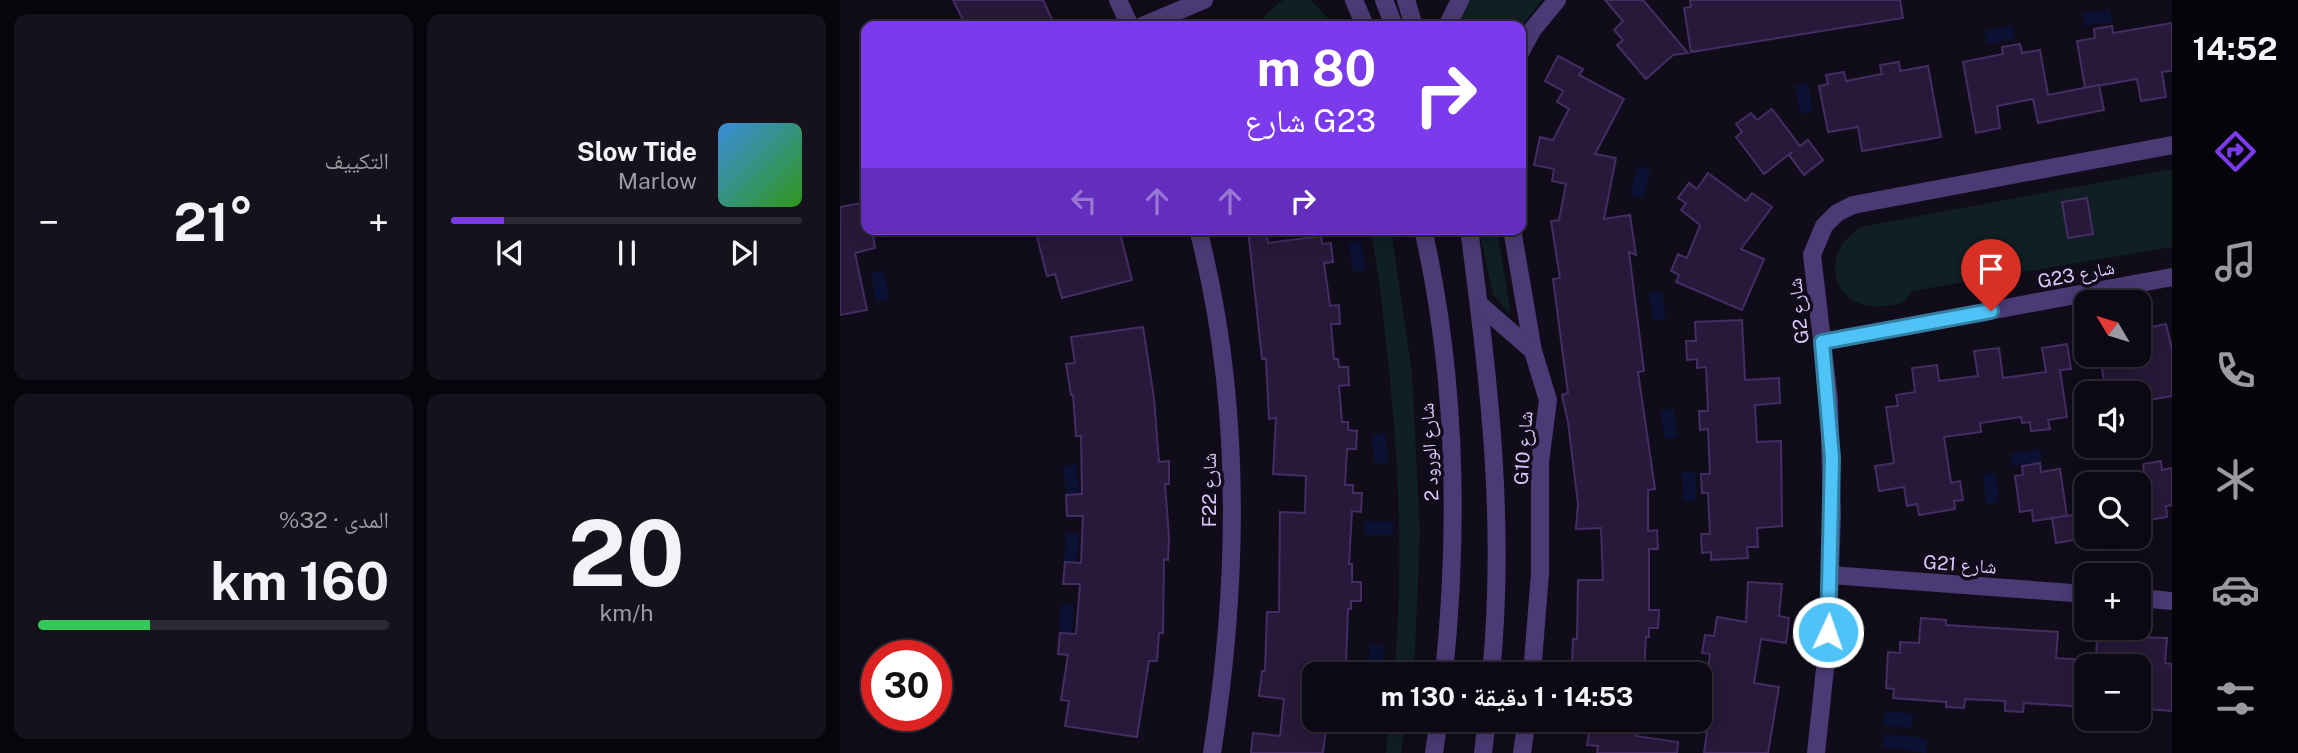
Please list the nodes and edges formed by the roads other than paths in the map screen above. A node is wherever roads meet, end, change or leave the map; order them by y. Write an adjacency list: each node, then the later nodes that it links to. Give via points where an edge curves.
1 (1118, 0): 8 (street)
2 (1204, 0): 9 (street)
3 (1354, 0): 10 (street)
4 (1384, 0): 11 (street)
5 (1406, 0): 12 (street)
6 (1461, 0): 13 (street)
7 (1557, 0): 14 (street)
8 (1128, 21)
9 (1154, 21)
10 (1363, 21)
11 (1392, 21)
12 (1413, 21)
13 (1450, 21)
14 (1526, 42)
15 (2172, 145): 22 (street, G2 شارع, via 1853,205 1837,213 1824,226 1812,255)
16 (1199, 235): 34 (street, F22 شارع, via 1220,342 1230,445 1229,601)
17 (1424, 235): 28 (street, شارع الورود 2, via 1439,318 1452,474 1453,551)
18 (1470, 235): 21 (street)
19 (1513, 235): 23 (street, G10 شارع)
20 (2172, 277): 22 (street, G23 شارع)
21 (1479, 304): 23 (street); 29 (street, via 1497,486)
22 (1822, 342): 24 (street, G2 شارع, via 1832,458)
23 (1533, 351): 30 (street, G10 شارع, via 1548,400)
24 (1830, 575): 25 (street, G21 شارع); 38 (street, G2 شارع)
25 (2074, 593)
26 (2151, 599): 27 (street)
27 (2172, 601)
28 (1445, 662)
29 (1492, 662)
30 (1533, 662)
31 (1437, 732): 35 (street)
32 (1485, 732): 36 (street)
33 (1525, 732): 37 (street)
34 (1212, 753)
35 (1434, 753)
36 (1483, 753)
37 (1522, 753)
38 (1816, 753)

